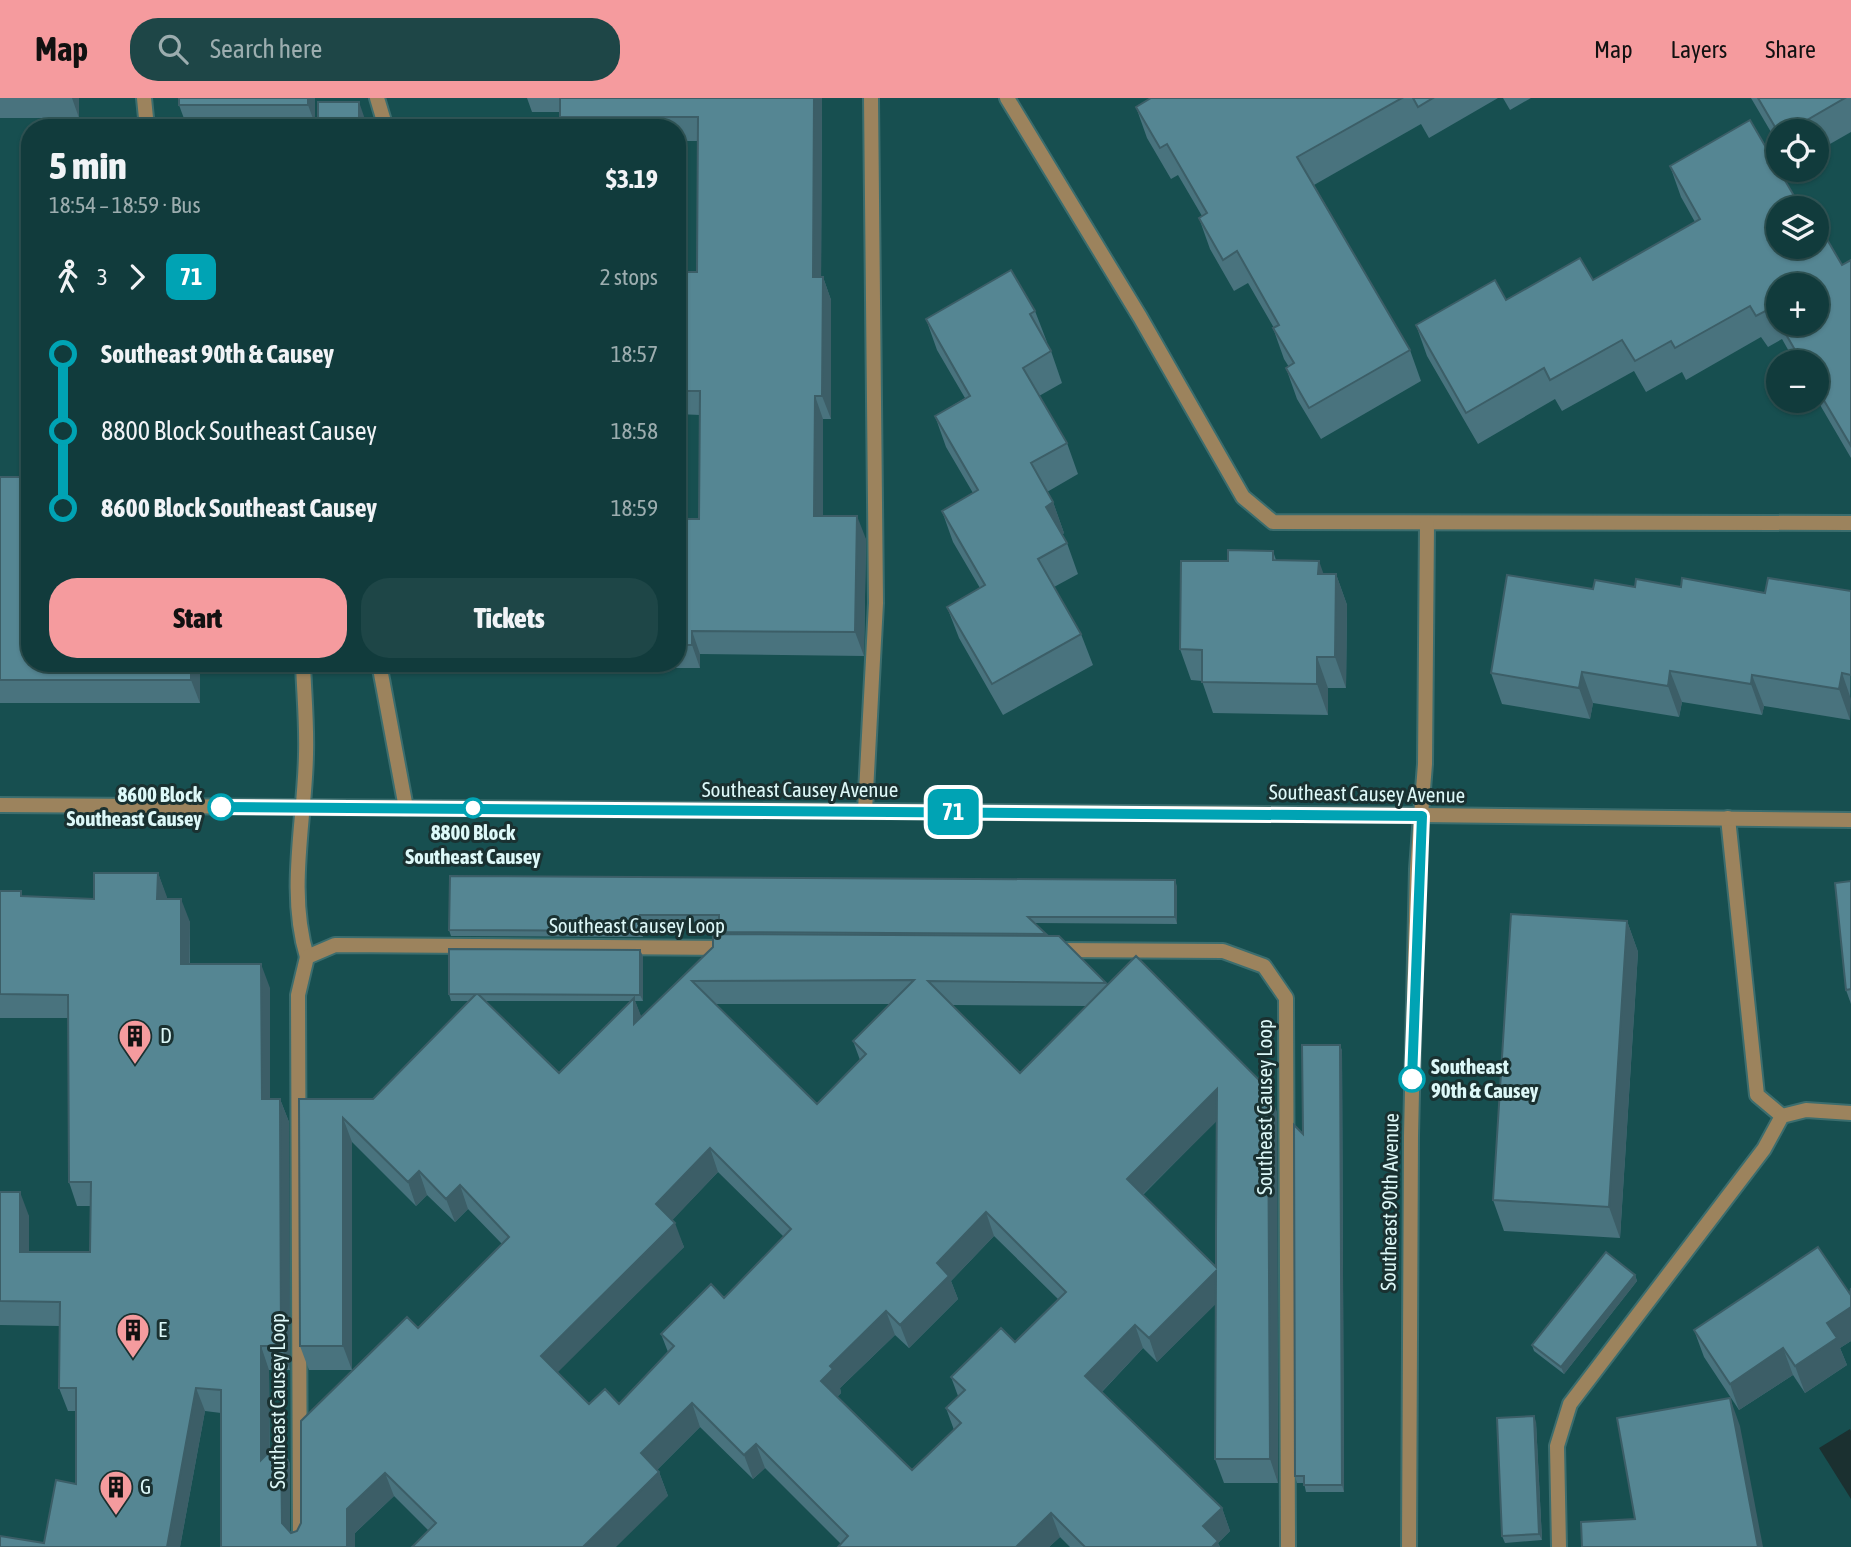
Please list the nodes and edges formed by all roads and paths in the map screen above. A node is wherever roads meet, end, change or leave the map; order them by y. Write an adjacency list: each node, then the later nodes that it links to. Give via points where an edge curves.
1 (144, 98): 5 (street)
2 (377, 98): 6 (street)
3 (871, 98): 14 (street, via 876,603)
4 (1007, 98): 8 (street, via 1243,498 1273,522)
5 (146, 119)
6 (383, 119)
7 (1851, 523): 8 (street)
8 (1427, 524): 15 (street, Southeast 90th Avenue)
9 (303, 672): 12 (street, via 306,756)
10 (381, 672): 13 (street)
11 (0, 805): 12 (street, Southeast Causey Avenue)
12 (301, 807): 13 (street, Southeast Causey Avenue); 20 (street, via 299,928)
13 (406, 808): 14 (street, Southeast Causey Avenue)
14 (865, 811): 15 (street, Southeast Causey Avenue)
15 (1422, 816): 16 (street, Southeast Causey Avenue); 25 (street, Southeast 90th Avenue, via 1413,1058)
16 (1728, 818): 17 (street, Southeast Causey Avenue); 22 (street, via 1757,1096)
17 (1851, 820)
18 (752, 948): 20 (street, Southeast Causey Loop, via 335,945)
19 (1043, 950): 24 (street, Southeast Causey Loop, via 1223,951 1264,965 1286,998)
20 (307, 957): 23 (street, Southeast Causey Loop, via 298,995)
21 (1851, 1113): 22 (street, via 1806,1110)
22 (1782, 1116): 26 (street, via 1764,1149 1570,1404 1556,1446)
23 (300, 1547)
24 (1288, 1547)
25 (1409, 1547)
26 (1559, 1547)

